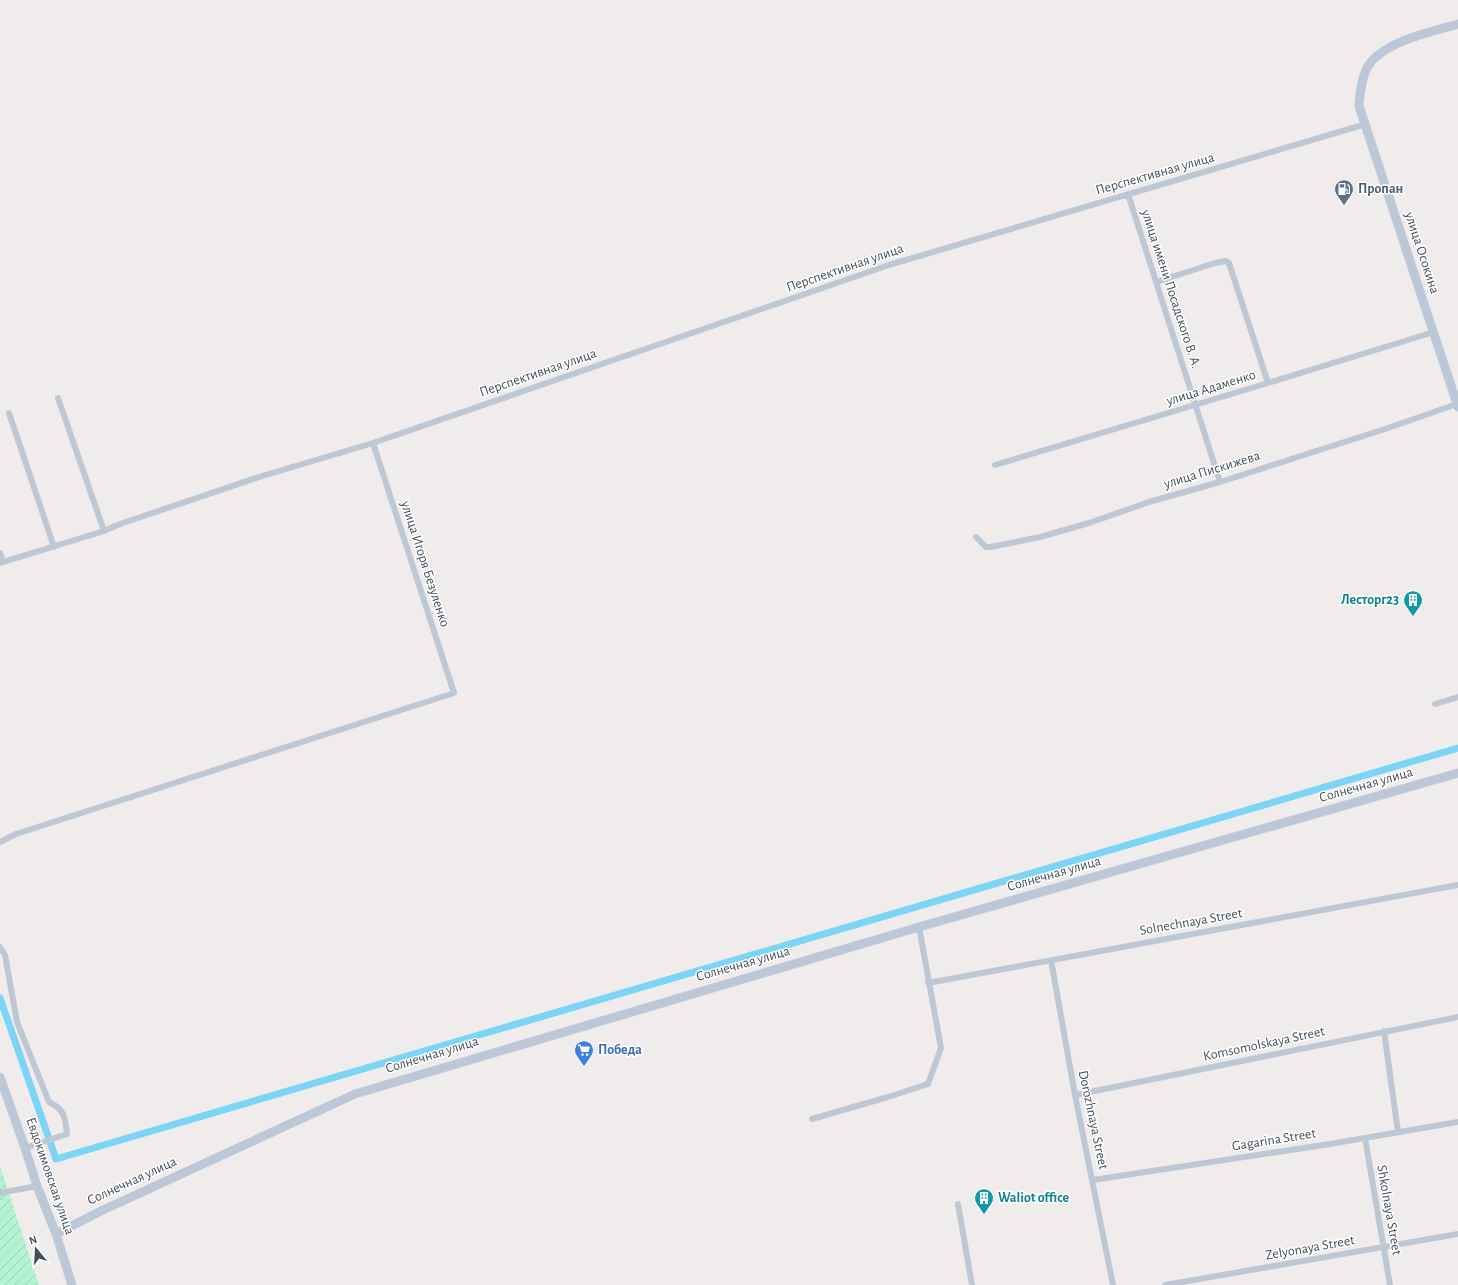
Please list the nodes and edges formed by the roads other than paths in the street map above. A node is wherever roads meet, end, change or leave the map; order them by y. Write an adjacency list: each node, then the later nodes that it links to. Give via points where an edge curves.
1 (1458, 24): 2 (main road, улица Осокина, via 1394,44 1376,56 1367,69 1360,89 1360,106)
2 (1366, 124): 3 (street, Перспективная улица); 5 (main road, улица Осокина)
3 (1128, 194): 4 (street, улица имени Посадского В. А.); 11 (street, Перспективная улица, via 889,265)
4 (1156, 282): 6 (street, via 1214,263 1225,261 1230,264); 8 (street, улица имени Посадского В. А.)
5 (1434, 332): 6 (street, улица Адаменко); 9 (main road, улица Осокина)
6 (1268, 383): 8 (street, улица Адаменко)
7 (58, 398): 14 (street)
8 (1196, 405): 12 (street, улица Адаменко); 13 (street, улица имени Посадского В. А.)
9 (1458, 405): 13 (street, улица Пискижева)
10 (9, 413): 16 (street)
11 (373, 443): 14 (street, Перспективная улица, via 198,497); 22 (street, улица Игоря Безуленко, via 454,693 16,834)
12 (995, 465)
13 (1220, 482): 15 (street, улица Пискижева, via 1088,523 1000,546 986,547)
14 (104, 531): 16 (street, Перспективная улица)
15 (976, 536)
16 (54, 547): 18 (street, Перспективная улица)
17 (0, 553): 18 (street)
18 (2, 563)
19 (1458, 697): 20 (street)
20 (1435, 704)
21 (1458, 774): 24 (main road, Солнечная улица)
22 (0, 842)
23 (1458, 885): 26 (street, Solnechnaya Street)
24 (919, 926): 27 (street); 41 (main road, Солнечная улица, via 355,1094)
25 (0, 948): 36 (street, via 5,955 17,1022 49,1102 58,1106 65,1116 67,1134)
26 (1051, 960): 27 (street, Solnechnaya Street); 31 (street, Dorozhnaya Street)
27 (928, 983): 32 (street, via 941,1048 928,1084)
28 (1458, 1017): 29 (street, Komsomolskaya Street)
29 (1384, 1031): 31 (street, Komsomolskaya Street); 34 (street)
30 (0, 1077): 36 (main road, Евдокимовская улица)
31 (1075, 1095): 37 (street, Dorozhnaya Street)
32 (812, 1119)
33 (1458, 1122): 34 (street, Gagarina Street)
34 (1398, 1132): 35 (street, Gagarina Street)
35 (1365, 1138): 37 (street, Gagarina Street); 43 (street, Shkolnaya Street)
36 (25, 1148): 38 (main road, Евдокимовская улица)
37 (1093, 1180): 46 (street, Dorozhnaya Street)
38 (37, 1186): 39 (street); 41 (main road, Евдокимовская улица)
39 (0, 1193)
40 (958, 1204): 45 (street)
41 (56, 1234): 44 (main road, Евдокимовская улица)
42 (1458, 1234): 43 (street, Zelyonaya Street)
43 (1383, 1247): 47 (street, Zelyonaya Street); 48 (street, Shkolnaya Street)
44 (72, 1285)
45 (972, 1285)
46 (1113, 1285)
47 (1166, 1285)
48 (1390, 1285)

